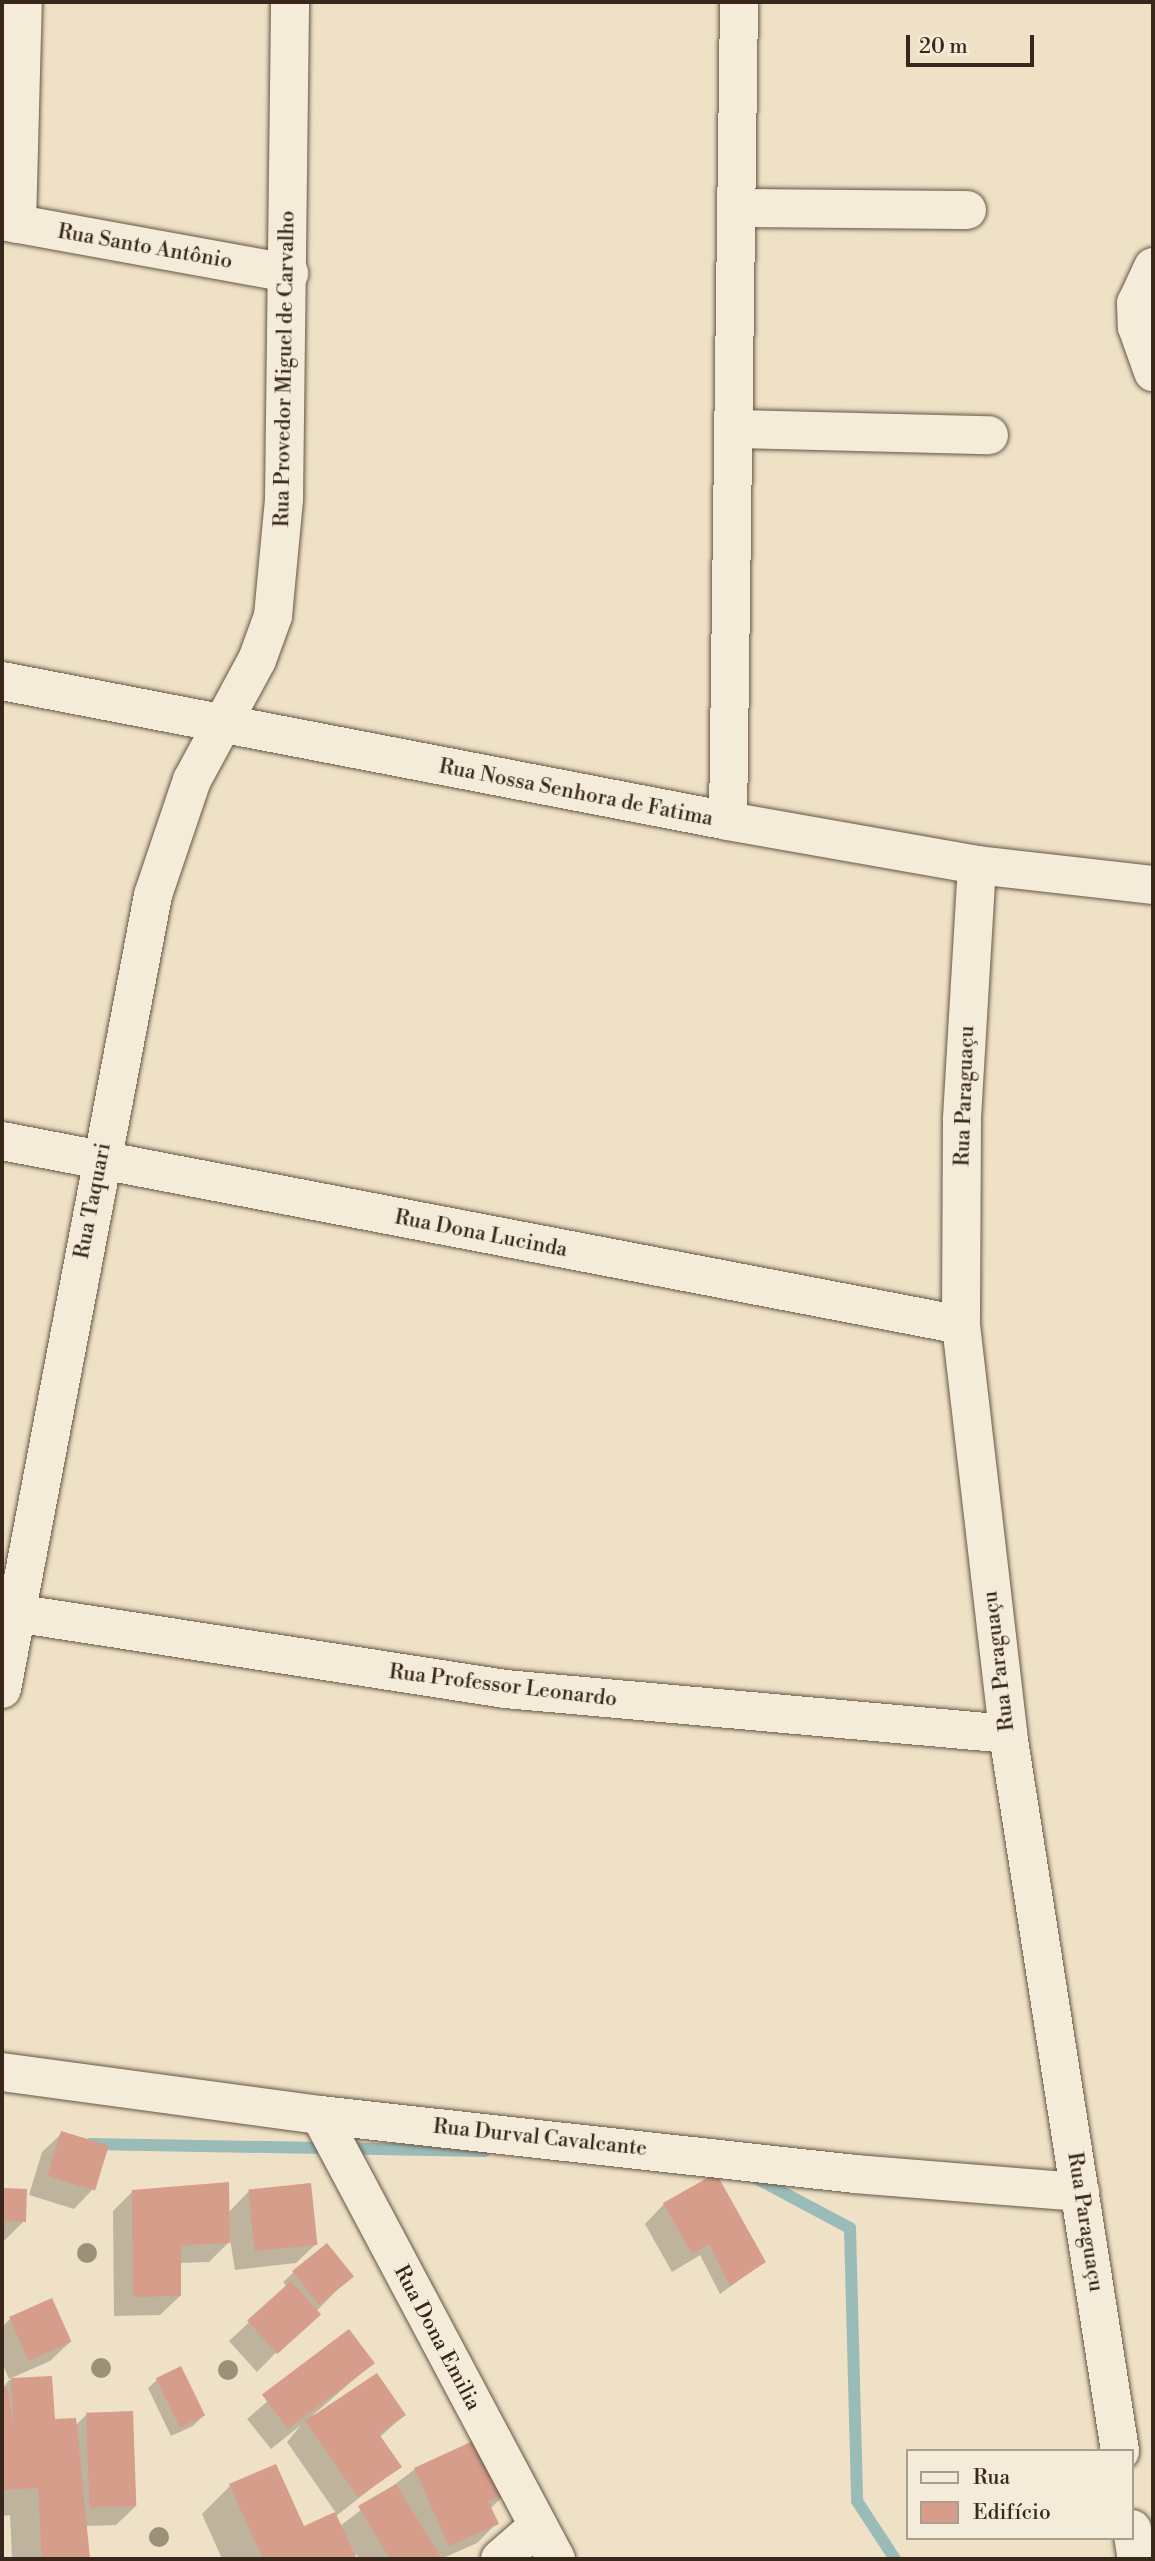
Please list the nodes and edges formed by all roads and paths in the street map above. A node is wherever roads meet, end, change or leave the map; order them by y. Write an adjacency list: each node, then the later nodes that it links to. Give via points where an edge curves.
1 (23, 2): 6 (street)
2 (290, 2): 8 (street, Rua Provedor Miguel de Carvalho)
3 (739, 2): 4 (street)
4 (738, 208): 5 (street); 10 (street)
5 (967, 210)
6 (9, 222): 8 (street, Rua Santo Antônio)
7 (1153, 267): 9 (street, via 1137,290 1137,327)
8 (289, 273): 13 (street, Rua Provedor Miguel de Carvalho, via 275,603 257,660)
9 (1153, 372)
10 (736, 429): 11 (street); 14 (street)
11 (989, 435)
12 (2, 681): 13 (street, Rua Nossa Senhora de Fatima)
13 (221, 724): 14 (street, Rua Nossa Senhora de Fatima); 18 (street, Rua Taquari, via 171,830 153,895)
14 (728, 821): 15 (street, Rua Nossa Senhora de Fatima)
15 (977, 865): 16 (street, Rua Nossa Senhora de Fatima); 19 (street, Rua Paraguaçu, via 962,1122)
16 (1153, 885)
17 (2, 1142): 18 (street, Rua Dona Lucinda)
18 (101, 1161): 19 (street, Rua Dona Lucinda); 20 (street, Rua Taquari)
19 (961, 1325): 22 (street, Rua Paraguaçu)
20 (9, 1612): 21 (street, Rua Taquari); 22 (street, Rua Professor Leonardo, via 505,1689)
21 (2, 1689)
22 (1008, 1734): 25 (street, Rua Paraguaçu)
23 (2, 2072): 24 (street, Rua Durval Cavalcante)
24 (326, 2128): 25 (street, Rua Durval Cavalcante); 27 (street, Rua Dona Emilia)
25 (1080, 2192): 26 (street, Rua Paraguaçu)
26 (1120, 2449)
27 (537, 2527): 29 (street); 30 (street, Rua Dona Emilia)
28 (1134, 2540): 31 (street)
29 (500, 2559)
30 (556, 2559)
31 (1137, 2559)

